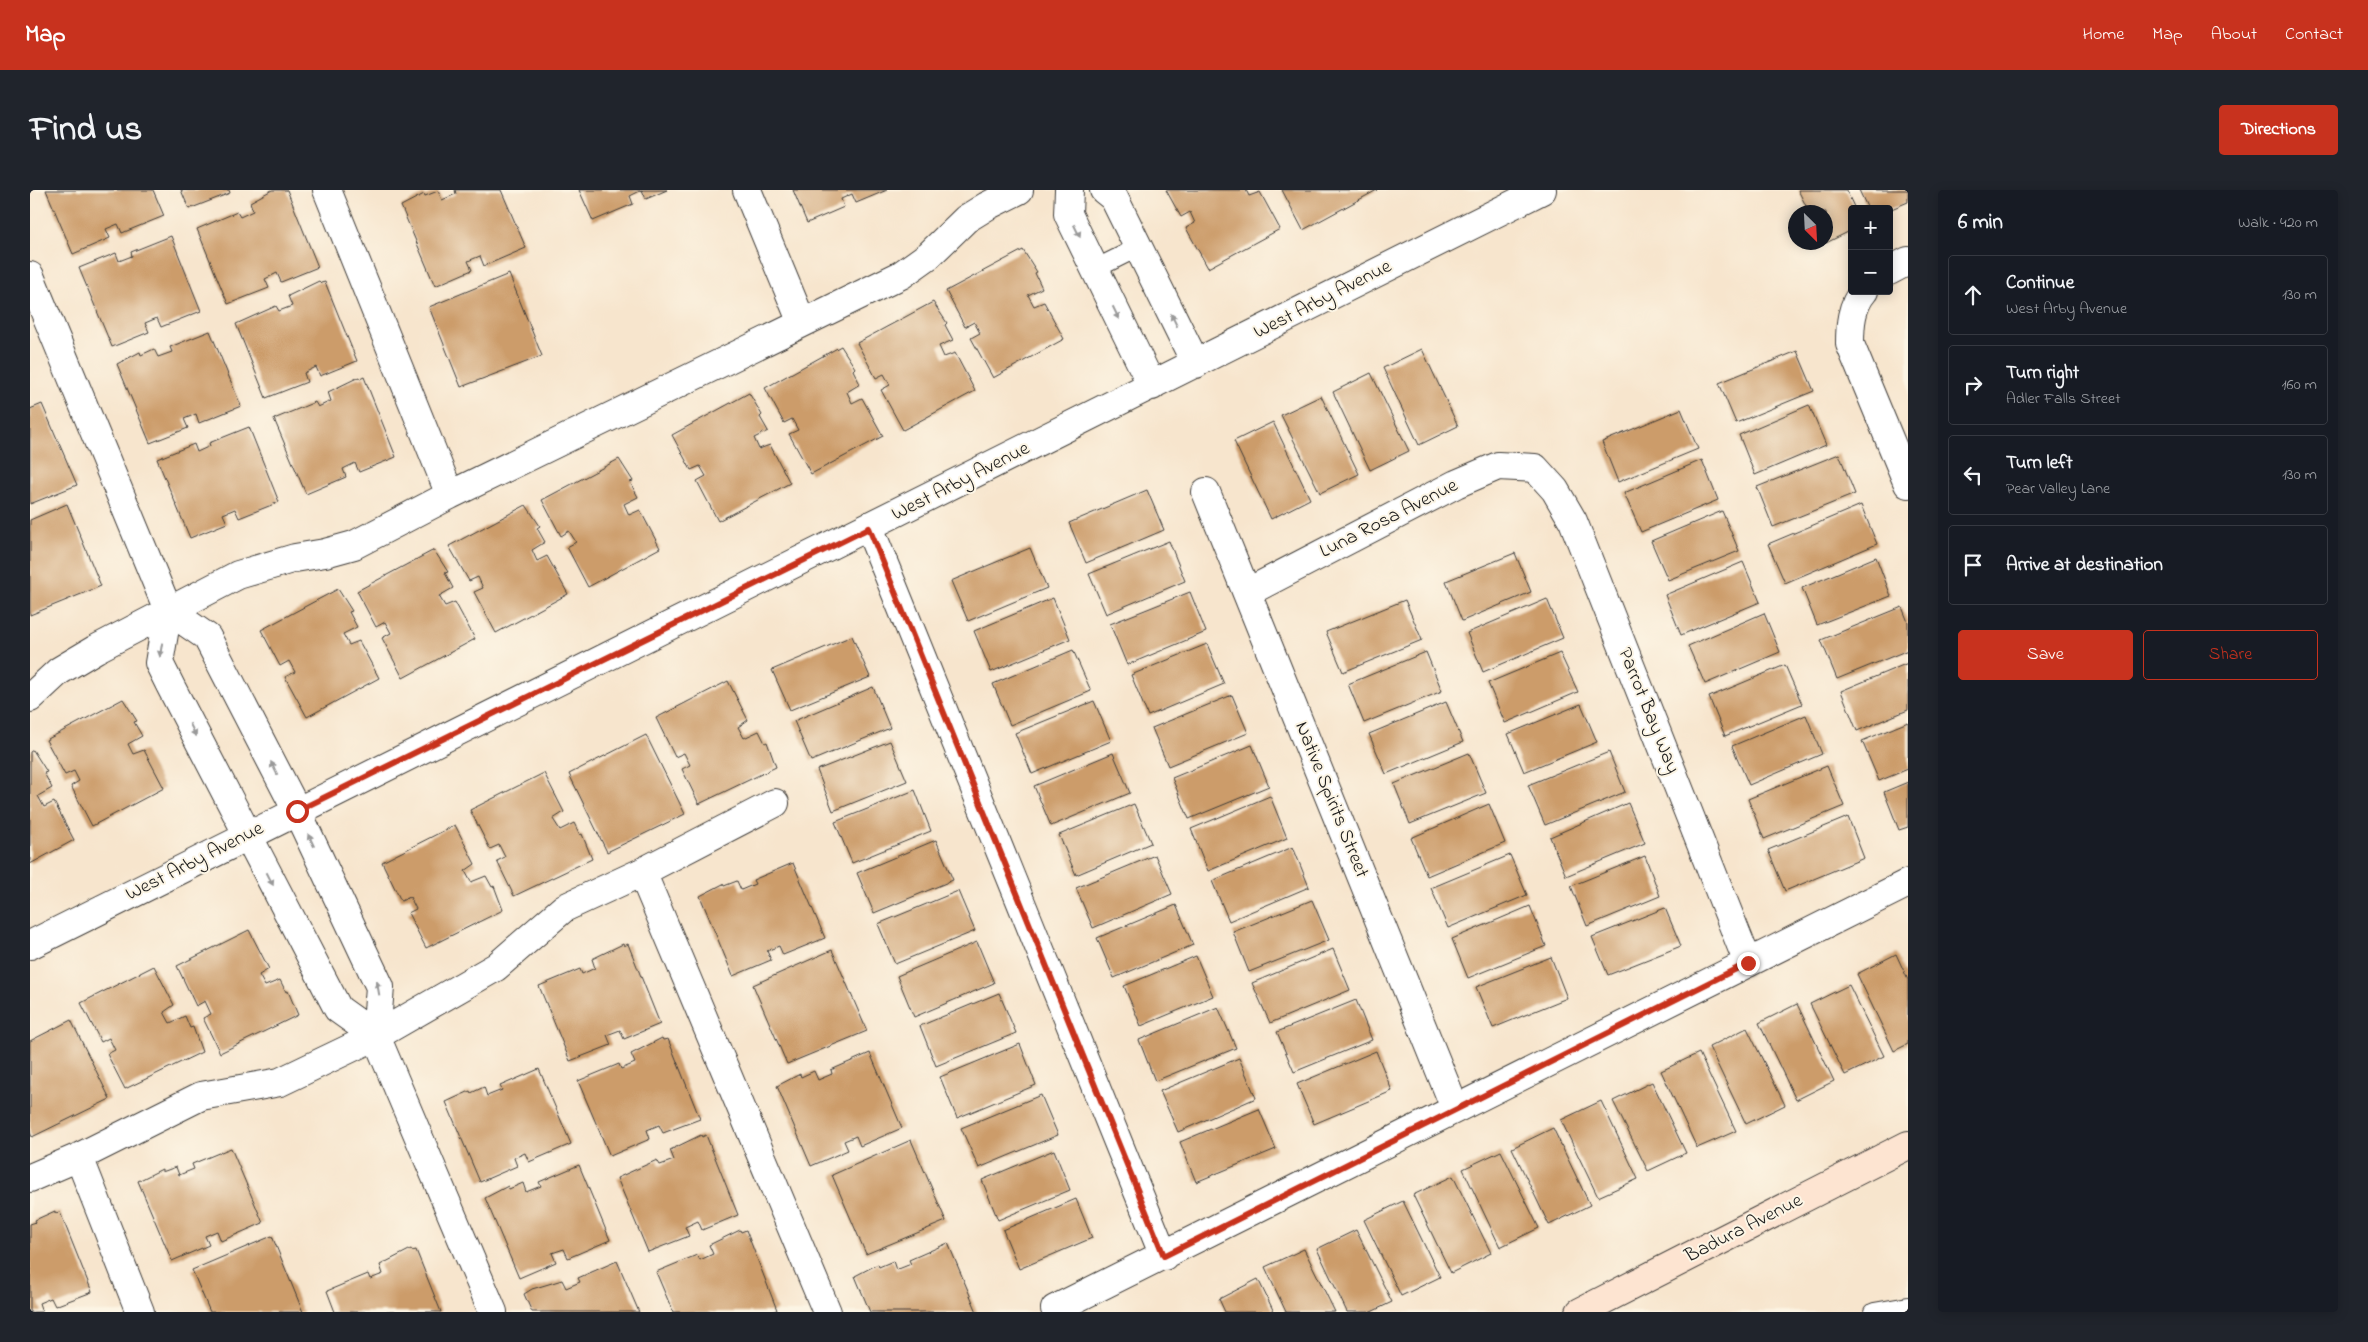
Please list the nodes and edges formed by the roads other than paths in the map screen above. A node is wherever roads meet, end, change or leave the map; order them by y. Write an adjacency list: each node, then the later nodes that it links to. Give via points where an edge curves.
1 (327, 190): 19 (street)
2 (747, 190): 13 (street)
3 (1019, 190): 13 (street, via 966,219 929,255 901,276)
4 (1069, 190): 10 (street, one-way to 10, via 1068,214)
5 (1104, 190): 7 (street, via 1114,198)
6 (1542, 190): 14 (street, West Arby Avenue)
7 (1139, 247): 10 (lane); 14 (street, one-way to 7)
8 (1908, 261): 9 (street)
9 (1893, 269)
10 (1095, 270): 15 (street, one-way to 15)
11 (30, 276): 22 (street)
12 (1861, 295): 17 (street, via 1850,322 1850,344)
13 (802, 322): 19 (street)
14 (1196, 364): 15 (street, West Arby Avenue)
15 (1152, 386): 20 (street, West Arby Avenue)
16 (1535, 468): 21 (street, Luna Rosa Avenue, via 1498,466 1456,484); 30 (street, Parrot Bay Way, via 1555,490 1572,521)
17 (1908, 484)
18 (1206, 492): 21 (street, Native Spirits Street)
19 (450, 495): 22 (street, via 354,545 238,575)
20 (869, 528): 25 (street, West Arby Avenue); 36 (street)
21 (1248, 592): 32 (street, Native Spirits Street)
22 (168, 610): 23 (street, via 59,671); 25 (street, one-way to 22, via 207,637); 26 (street, one-way to 26, via 159,663)
23 (30, 698)
24 (775, 803): 27 (street)
25 (297, 811): 26 (street, West Arby Avenue); 31 (street, one-way to 25, via 380,986)
26 (248, 836): 29 (street, West Arby Avenue); 31 (street, one-way to 31, via 338,1009)
27 (642, 872): 31 (street, via 564,908 496,967); 41 (street)
28 (1908, 884): 30 (street)
29 (30, 945)
30 (1748, 963): 32 (street)
31 (376, 1036): 34 (street, via 280,1082 201,1096); 40 (street)
32 (1455, 1108): 36 (street)
33 (1908, 1145): 42 (main road, Badura Avenue)
34 (79, 1157): 35 (street); 39 (street)
35 (30, 1178)
36 (1164, 1256): 38 (street)
37 (1908, 1306): 43 (lane)
38 (1055, 1309)
39 (140, 1312)
40 (493, 1312)
41 (827, 1312)
42 (1580, 1312)
43 (1874, 1312)

